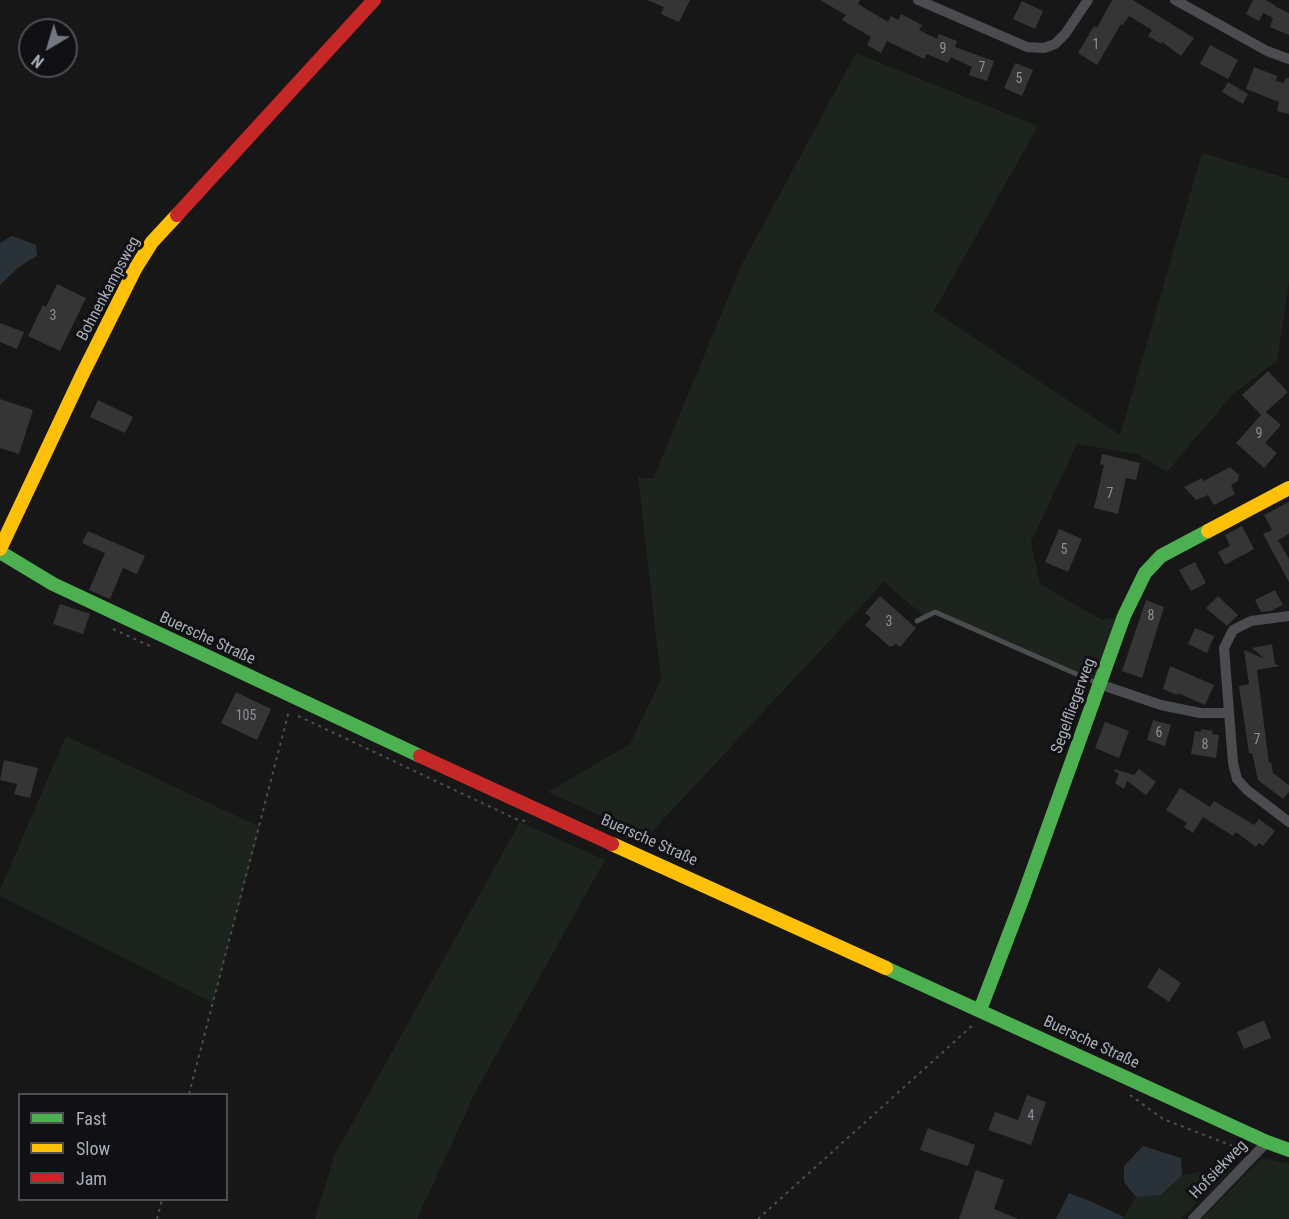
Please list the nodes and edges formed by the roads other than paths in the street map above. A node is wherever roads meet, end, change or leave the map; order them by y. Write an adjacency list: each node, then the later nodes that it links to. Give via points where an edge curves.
1 (374, 0): 7 (main road, Bohnenkampsweg, via 152,242 82,375)
2 (918, 0): 3 (street, via 1027,47 1044,48 1065,34)
3 (1088, 0)
4 (1175, 0): 5 (street, via 1267,51)
5 (1289, 59)
6 (1289, 488): 10 (main road, Segelfliegerweg, via 1161,556 1145,573 1124,616)
7 (0, 551): 13 (main road, Buersche Straße, via 53,584)
8 (1289, 616): 11 (street, via 1251,621 1233,630 1224,648)
9 (917, 621): 10 (lane, via 935,612)
10 (1100, 684): 11 (street, via 1161,705 1200,713); 13 (main road, Segelfliegerweg)
11 (1229, 713): 12 (street, via 1237,779)
12 (1289, 822)
13 (978, 1016): 14 (main road, Buersche Straße)
14 (1267, 1142): 15 (main road, Buersche Straße); 16 (street, Hofsiekweg)
15 (1289, 1150)
16 (1193, 1219)

